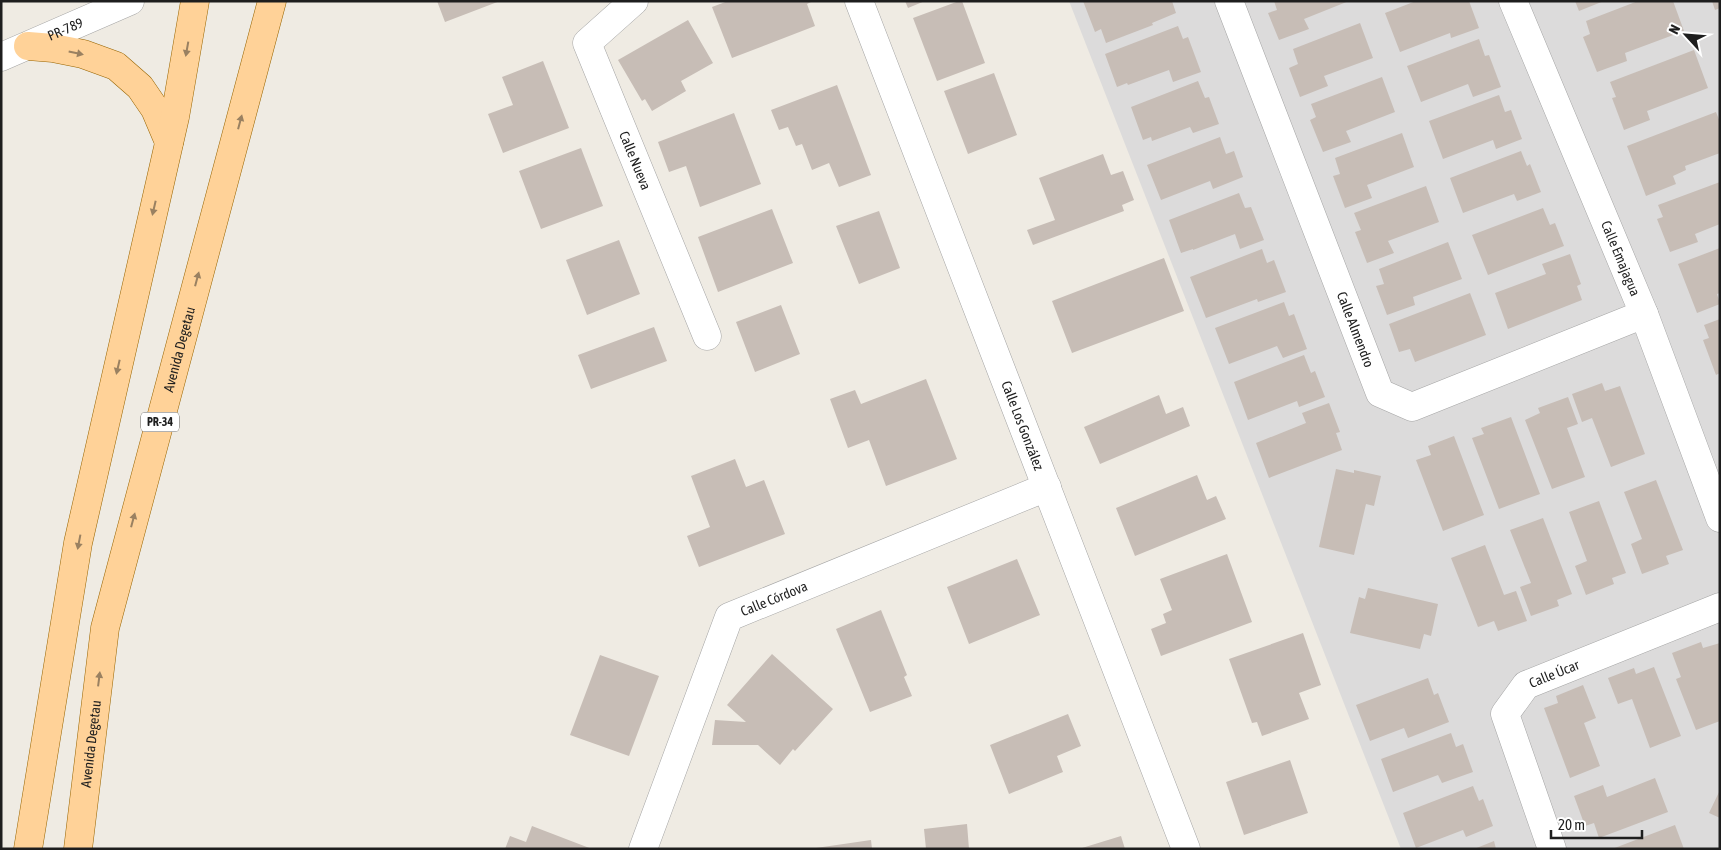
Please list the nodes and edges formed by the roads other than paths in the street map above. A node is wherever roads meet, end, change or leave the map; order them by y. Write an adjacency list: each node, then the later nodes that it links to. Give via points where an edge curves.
1 (130, 1): 8 (street, PR-789 / PR-789)
2 (195, 1): 10 (main road, one-way to 10)
3 (272, 1): 17 (main road, Avenida Degetau / PR-34, one-way to 3, via 105,628)
4 (634, 1): 12 (street, Calle Nueva, via 587,43)
5 (859, 1): 13 (street, Calle Los González)
6 (1229, 1): 11 (street, Calle Almendro, via 1380,393 1412,407)
7 (1512, 1): 11 (street, Calle Emajagua)
8 (28, 46): 9 (street, PR-789 / PR-789); 10 (main road, one-way to 10, via 83,54 116,66 140,87 156,109)
9 (1, 57)
10 (169, 142): 16 (main road, one-way to 16, via 78,542)
11 (1644, 314): 14 (street, Calle Emajagua)
12 (707, 336)
13 (1047, 487): 18 (street, Calle Córdova, via 729,617); 19 (street, Calle Los González)
14 (1720, 518)
15 (1720, 607): 20 (street, Calle Úcar, via 1526,685 1505,714)
16 (28, 849)
17 (78, 849)
18 (643, 849)
19 (1186, 849)
20 (1552, 849)

